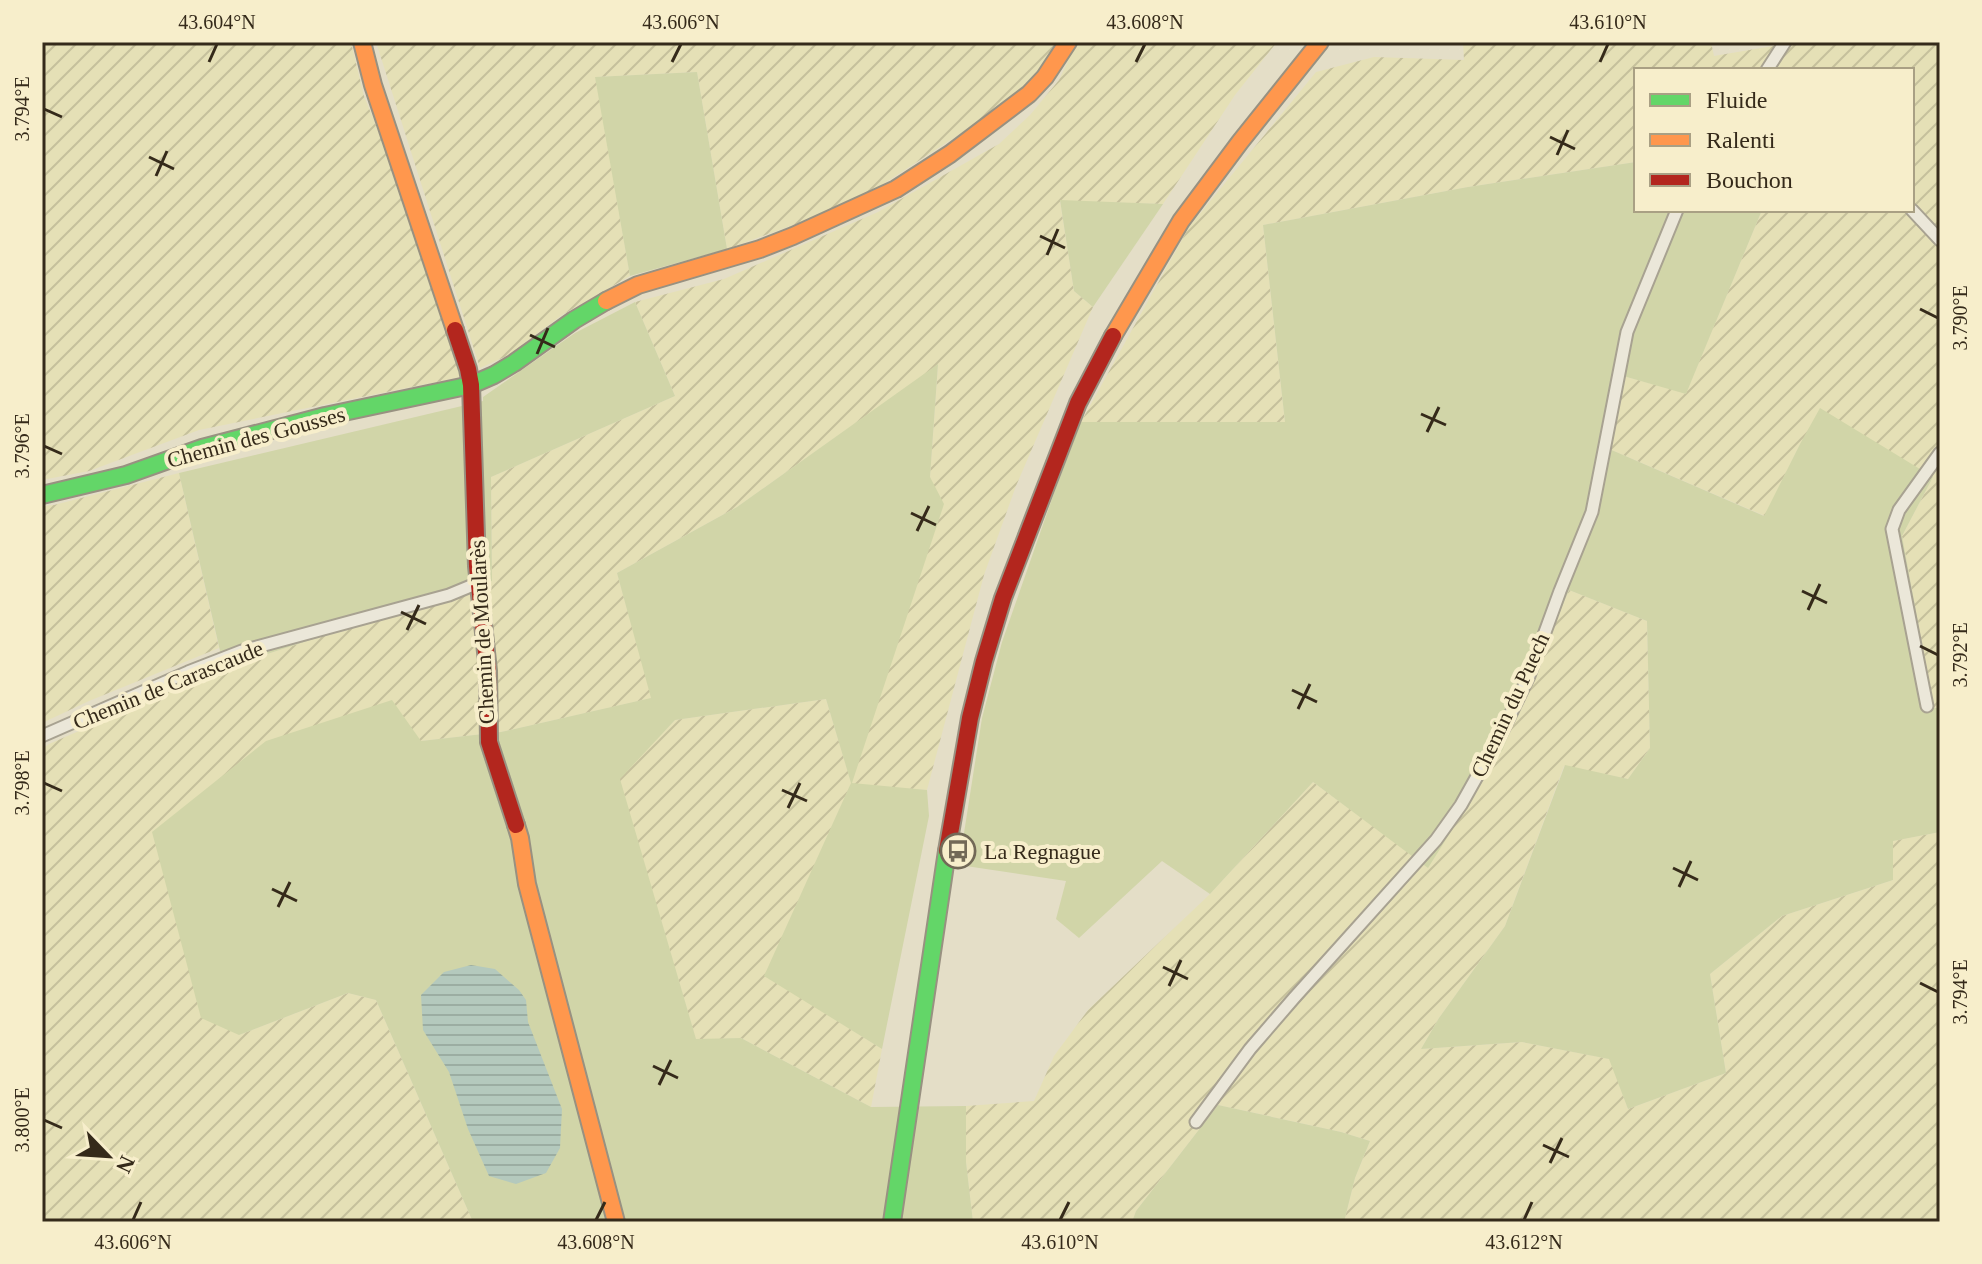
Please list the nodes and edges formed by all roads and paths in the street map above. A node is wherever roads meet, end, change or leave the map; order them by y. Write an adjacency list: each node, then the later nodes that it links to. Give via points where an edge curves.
1 (362, 42): 9 (street, Chemin de Moularès)
2 (1068, 42): 9 (street, Chemin des Gousses, via 1029,94 896,189 793,236 638,285)
3 (1320, 42): 17 (street, via 1181,221 1125,314 1078,403 1003,598 970,718 953,808)
4 (1785, 42): 5 (street)
5 (1768, 68)
6 (1676, 212): 15 (street, Chemin du Puech, via 1627,332 1592,512 1503,730 1436,840 1250,1049)
7 (1914, 212): 8 (street)
8 (1940, 240)
9 (471, 385): 11 (street, Chemin des Gousses, via 325,416); 12 (street, Chemin de Moularès)
10 (1940, 453): 13 (street, via 1899,510 1892,529)
11 (42, 495)
12 (478, 583): 14 (street, Chemin de Carascaude, via 242,651); 16 (street, Chemin de Moularès, via 490,749 520,838 527,884)
13 (1927, 706)
14 (42, 736)
15 (1196, 1122)
16 (616, 1222)
17 (892, 1222)

